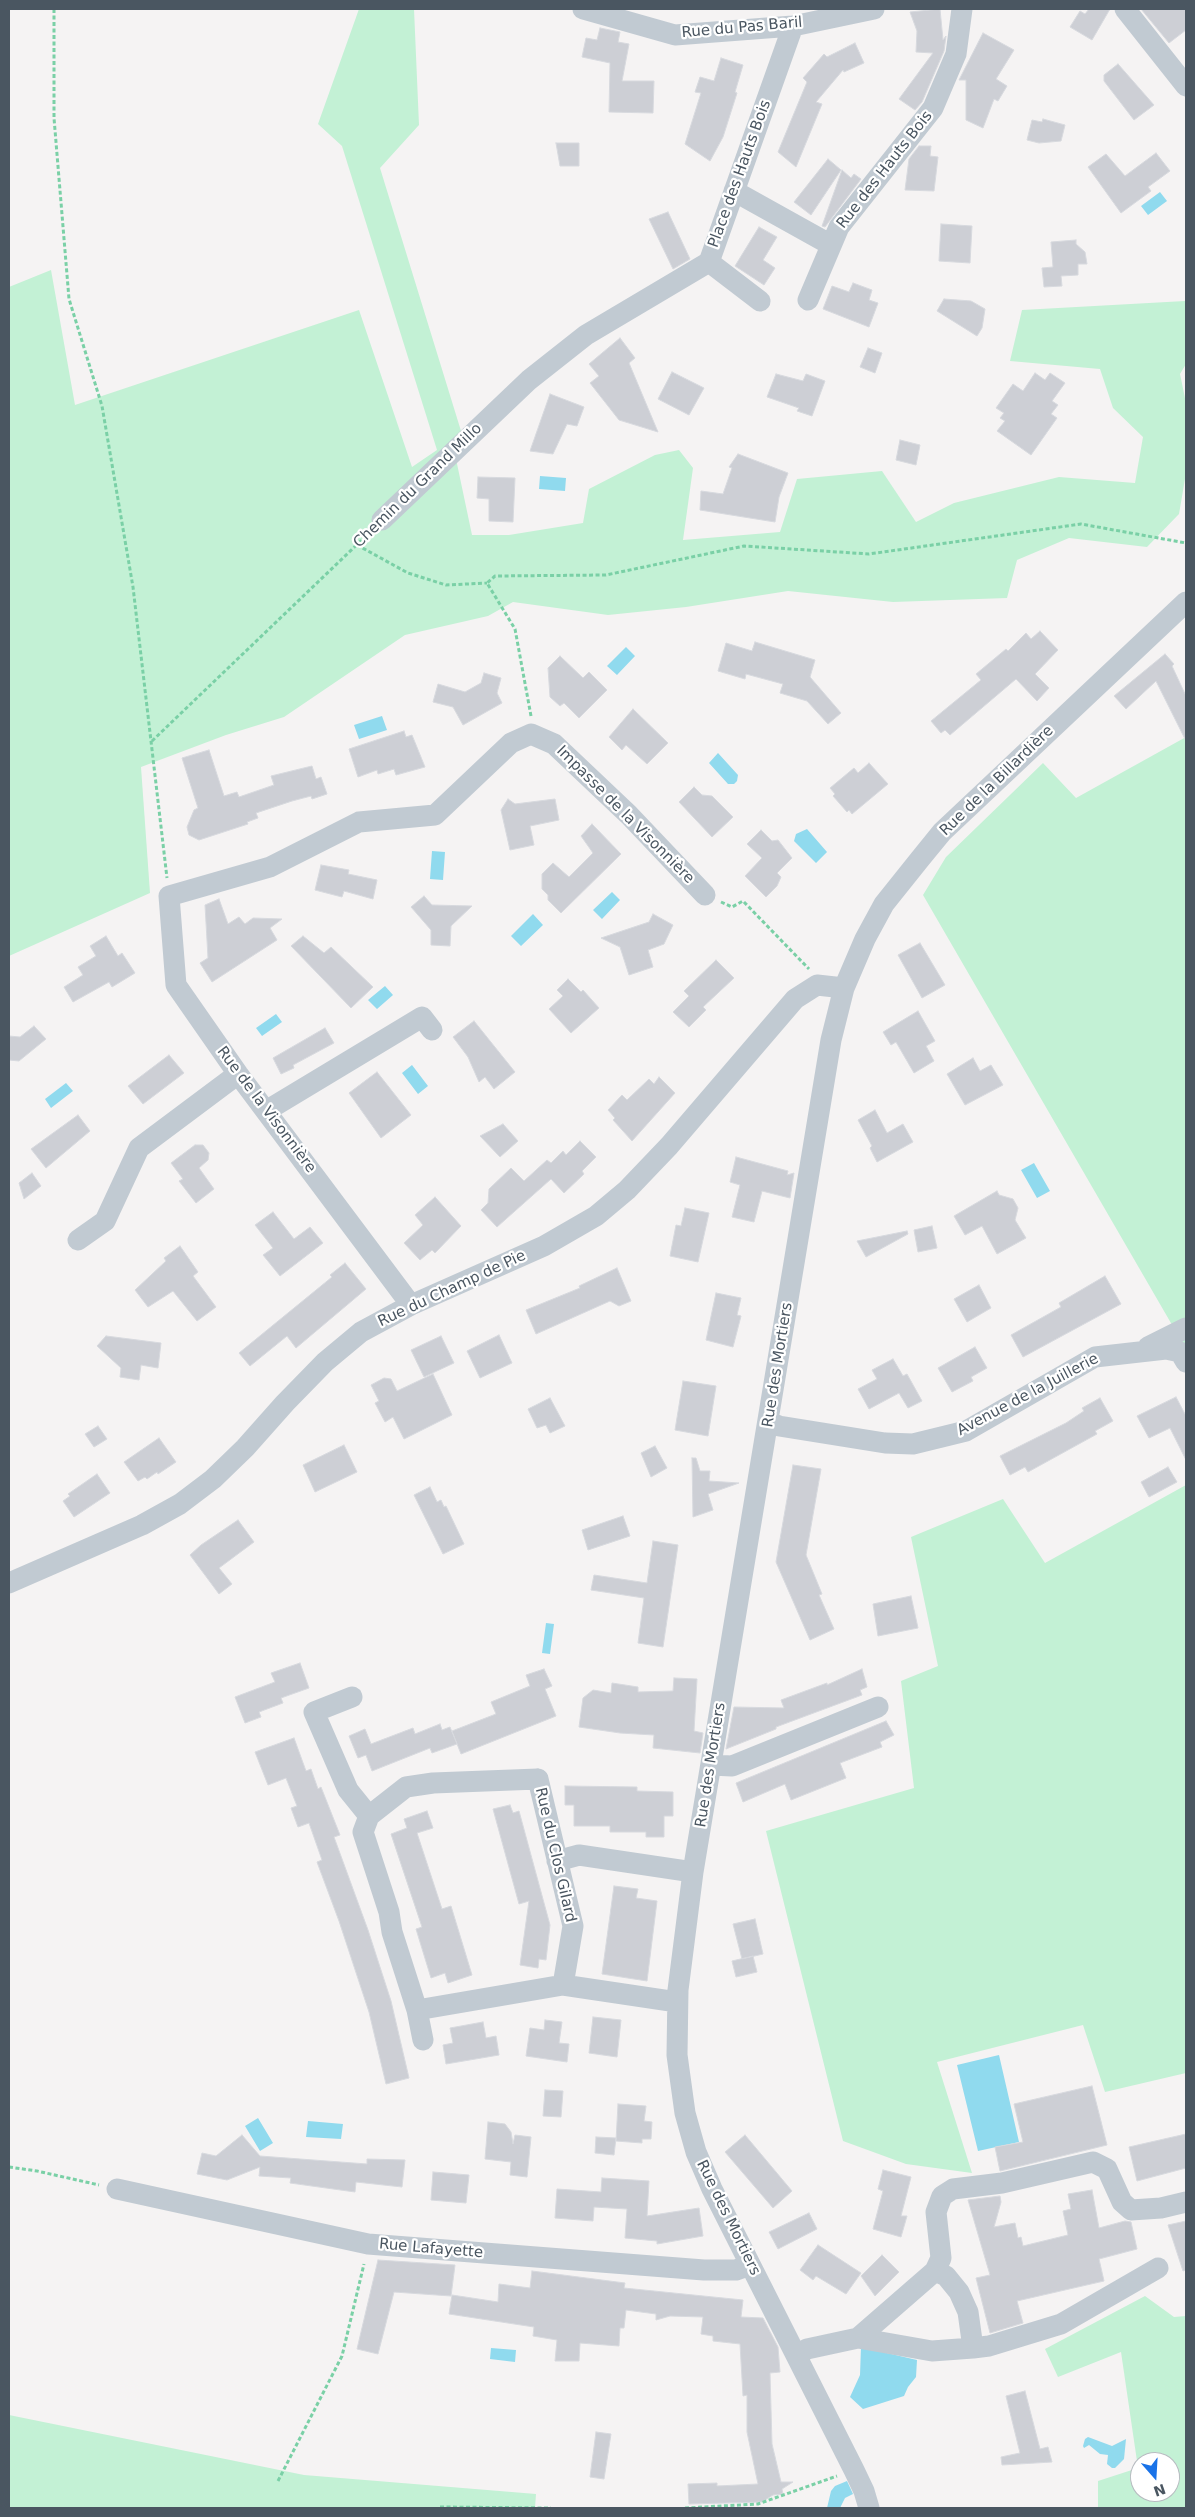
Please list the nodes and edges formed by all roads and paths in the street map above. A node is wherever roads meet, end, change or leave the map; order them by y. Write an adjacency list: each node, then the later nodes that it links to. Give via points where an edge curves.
1 (54, 9): 19 (path, via 54,118 69,299 102,406 133,587)
2 (582, 9): 6 (street, Rue du Pas Baril, via 675,35)
3 (874, 9): 6 (street, Rue du Pas Baril)
4 (962, 9): 9 (street, Rue des Hauts Bois, via 956,54 933,108 862,194)
5 (1125, 9): 7 (street)
6 (793, 26): 8 (street, Place des Hauts Bois)
7 (1186, 86)
8 (734, 190): 9 (street); 10 (street, Place des Hauts Bois)
9 (830, 245): 11 (street, Rue des Hauts Bois)
10 (709, 262): 12 (street, Place des Hauts Bois); 13 (street, Chemin du Grand Millo, via 586,335 529,380)
11 (808, 300)
12 (760, 301)
13 (382, 520): 15 (path, Chemin du Grand Millo)
14 (1186, 543): 16 (path, via 1081,524 869,554 744,546 606,575 495,576)
15 (357, 545): 16 (path, via 408,573 446,585); 19 (path, Chemin du Grand Millo)
16 (486, 583): 18 (path, via 515,629 531,706)
17 (1186, 602): 23 (street, Rue de la Billardière, via 942,832 884,904)
18 (531, 734): 20 (street, Impasse de la Visonnière, via 554,744 629,815); 21 (street, via 511,743 435,815 359,822 270,867)
19 (152, 741): 21 (path)
20 (704, 895): 22 (path, via 732,907 743,901 808,967)
21 (169, 896): 25 (street, Rue de la Visonnière, via 176,985)
22 (817, 985): 23 (street); 28 (street, Rue du Champ de Pie, via 795,999 668,1146 627,1190 596,1216 544,1246)
23 (844, 988): 32 (street, Rue des Mortiers, via 831,1040)
24 (432, 1030): 26 (street, via 422,1017)
25 (238, 1074): 26 (street, Rue de la Visonnière); 27 (street, via 139,1148 105,1221)
26 (266, 1111): 28 (street, Rue de la Visonnière)
27 (78, 1240)
28 (411, 1305): 33 (street, Rue du Champ de Pie, via 361,1332 325,1362 245,1448 213,1479 180,1504 142,1525)
29 (1186, 1328): 30 (street)
30 (1141, 1351): 31 (street, Avenue de la Juillerie, via 1166,1349 1180,1352); 32 (street, Avenue de la Juillerie, via 1095,1357 966,1431 936,1440 885,1444)
31 (1186, 1362)
32 (769, 1422): 36 (street, Rue des Mortiers)
33 (9, 1583)
34 (352, 1697): 37 (street, via 314,1712 348,1790)
35 (878, 1707): 36 (street, via 732,1766)
36 (711, 1765): 39 (street, Rue des Mortiers)
37 (369, 1816): 38 (street, Rue du Clos Gilard, via 406,1787 538,1779); 42 (street, via 363,1832)
38 (557, 1861): 39 (street, via 579,1855); 40 (street, Rue du Clos Gilard, via 573,1926)
39 (693, 1872): 41 (street, Rue des Mortiers)
40 (563, 1985): 41 (street); 42 (street)
41 (677, 2002): 48 (street, Rue des Mortiers, via 677,2055 685,2113 696,2152)
42 (417, 2010): 43 (street)
43 (423, 2040)
44 (9, 2167): 45 (path)
45 (117, 2189): 47 (street, Rue Lafayette)
46 (1186, 2202): 50 (street, via 1131,2210 1122,2202 1107,2169 1093,2162 1002,2183 953,2189 942,2196 936,2212 941,2258)
47 (368, 2244): 48 (street, Rue Lafayette, via 704,2270 736,2270); 55 (path, via 342,2356)
48 (750, 2265): 53 (street, Rue des Mortiers)
49 (1158, 2268): 52 (street, via 1061,2324)
50 (935, 2271): 51 (street); 52 (street, via 946,2276 959,2292 968,2312)
51 (858, 2338): 52 (street, via 932,2352); 53 (street, via 807,2349)
52 (973, 2348)
53 (797, 2355): 54 (street, Rue des Mortiers)
54 (854, 2470): 58 (path, via 758,2504); 59 (street, Rue des Mortiers)
55 (278, 2481)
56 (440, 2507): 57 (path)
57 (551, 2508)
58 (685, 2508)
59 (869, 2508)

